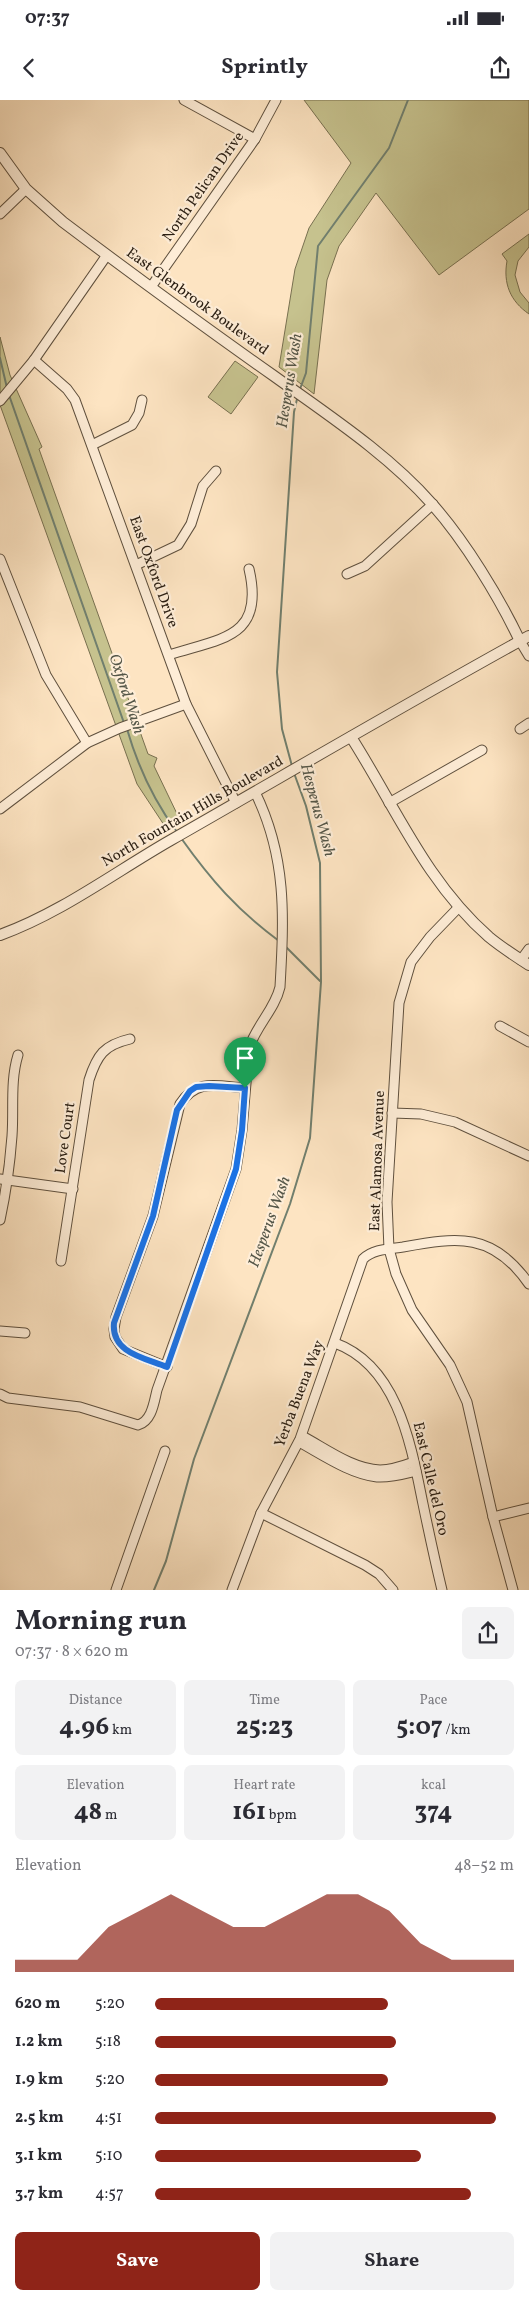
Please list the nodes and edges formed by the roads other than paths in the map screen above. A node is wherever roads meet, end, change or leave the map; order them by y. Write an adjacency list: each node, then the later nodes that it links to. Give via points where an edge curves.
1 (184, 100): 3 (street)
2 (276, 100): 3 (street, North Pelican Drive)
3 (255, 139): 8 (street, North Pelican Drive)
4 (0, 153): 5 (street, East Glenbrook Boulevard)
5 (26, 189): 6 (street); 7 (street, East Glenbrook Boulevard)
6 (0, 214)
7 (107, 255): 8 (street, East Glenbrook Boulevard); 9 (street)
8 (151, 286): 14 (street, East Glenbrook Boulevard, via 359,440 402,474)
9 (34, 360): 11 (street); 12 (street, East Oxford Drive, via 75,400)
10 (142, 400): 12 (street, via 132,425)
11 (0, 402)
12 (92, 445): 16 (street, East Oxford Drive)
13 (216, 470): 16 (street, via 203,486 191,524 178,545)
14 (432, 504): 18 (street, via 366,566); 19 (street, East Glenbrook Boulevard, via 459,539)
15 (0, 560): 26 (street, via 46,676)
16 (136, 565): 20 (street, East Oxford Drive)
17 (249, 568): 20 (street, via 254,590 253,605 243,625 231,635)
18 (347, 574)
19 (524, 639): 21 (street, East Glenbrook Boulevard); 25 (street, North Fountain Hills Boulevard)
20 (169, 655): 22 (street, East Oxford Drive)
21 (529, 656)
22 (186, 704): 26 (street); 29 (street, East Oxford Drive)
23 (529, 724): 24 (street)
24 (520, 728)
25 (352, 737): 28 (street, North Fountain Hills Boulevard); 30 (street)
26 (87, 743): 31 (street)
27 (482, 750): 30 (street)
28 (255, 792): 29 (street, North Fountain Hills Boulevard); 40 (street, via 273,833 284,900 280,986 252,1039)
29 (236, 803): 33 (street, North Fountain Hills Boulevard, via 45,914)
30 (389, 803): 32 (street, via 428,867)
31 (0, 809)
32 (459, 907): 35 (street, via 489,937); 41 (street, East Alamosa Avenue, via 418,953 404,981 399,1003)
33 (0, 935)
34 (529, 948): 35 (street)
35 (525, 962)
36 (500, 1026): 38 (street)
37 (130, 1040): 44 (street, Love Court, via 109,1046 93,1069)
38 (529, 1042)
39 (18, 1055): 43 (street, via 14,1068 12,1136)
40 (245, 1088): 52 (street, via 236,1169); 52 (street, via 196,1087 180,1104 153,1216 116,1317 115,1337 123,1349)
41 (392, 1112): 42 (street, via 421,1114 455,1122); 46 (street, East Alamosa Avenue, via 387,1202)
42 (529, 1156)
43 (4, 1179): 44 (street); 45 (street)
44 (73, 1189): 47 (street, Love Court)
45 (0, 1220)
46 (389, 1250): 48 (street, Yerba Buena Way, via 443,1240 473,1242 499,1253); 51 (street, Yerba Buena Way, via 372,1252 363,1260); 59 (street, East Alamosa Avenue, via 412,1310 438,1345 462,1388)
47 (61, 1261)
48 (529, 1284)
49 (0, 1331): 50 (street)
50 (25, 1332)
51 (335, 1342): 54 (street, Yerba Buena Way); 56 (street, East Calle del Oro, via 359,1355 384,1385 401,1417)
52 (167, 1367): 53 (street, via 151,1412 142,1424 80,1407 8,1398)
53 (0, 1394)
54 (300, 1439): 56 (street, via 368,1469); 58 (street, Yerba Buena Way)
55 (165, 1451): 60 (street)
56 (415, 1466): 63 (street, East Calle del Oro)
57 (529, 1508): 59 (street)
58 (262, 1513): 61 (street, Yerba Buena Way); 62 (street, via 365,1565 379,1574)
59 (493, 1517): 64 (street, East Alamosa Avenue)
60 (116, 1590)
61 (232, 1590)
62 (393, 1590)
63 (442, 1590)
64 (513, 1590)

